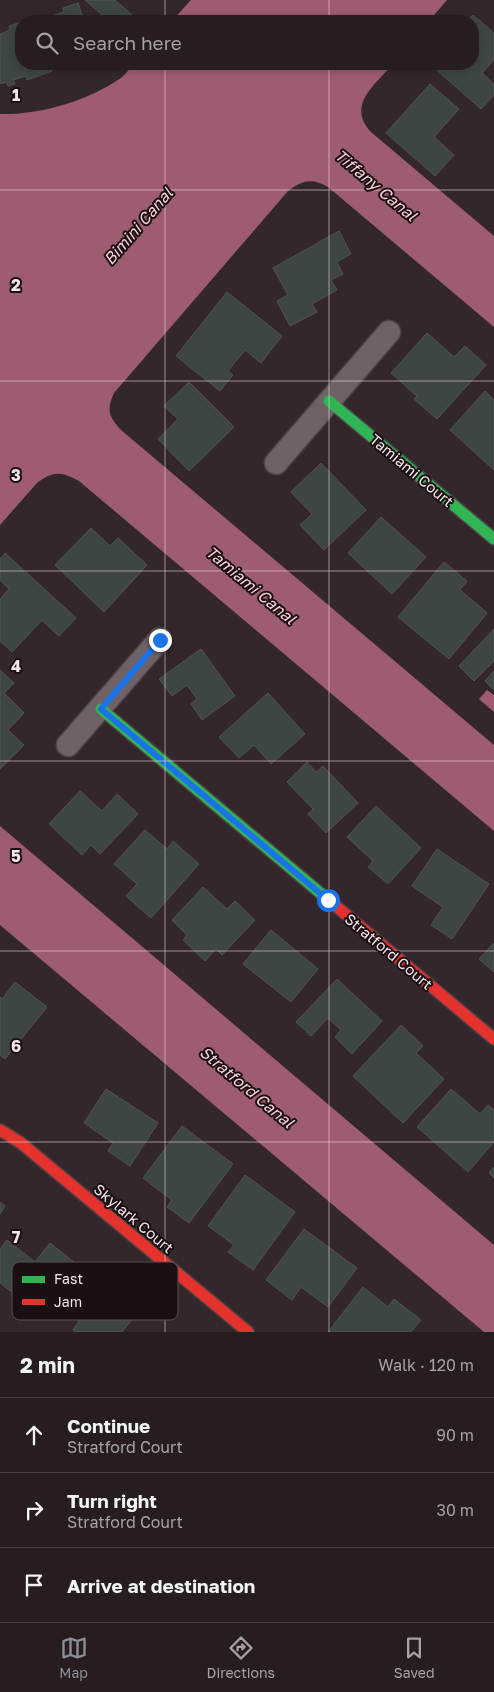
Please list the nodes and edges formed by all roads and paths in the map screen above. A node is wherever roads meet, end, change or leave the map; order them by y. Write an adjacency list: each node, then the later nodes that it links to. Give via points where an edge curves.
1 (389, 332): 2 (street)
2 (329, 401): 3 (street); 4 (street, Tamiami Court)
3 (276, 463)
4 (494, 539)
5 (160, 640): 6 (street)
6 (101, 709): 7 (street); 8 (street, Stratford Court)
7 (68, 745)
8 (494, 1039)
9 (0, 1130): 10 (street, Skylark Court, via 21,1143)
10 (164, 1262)
11 (178, 1274): 12 (street, Skylark Court)
12 (248, 1332)

